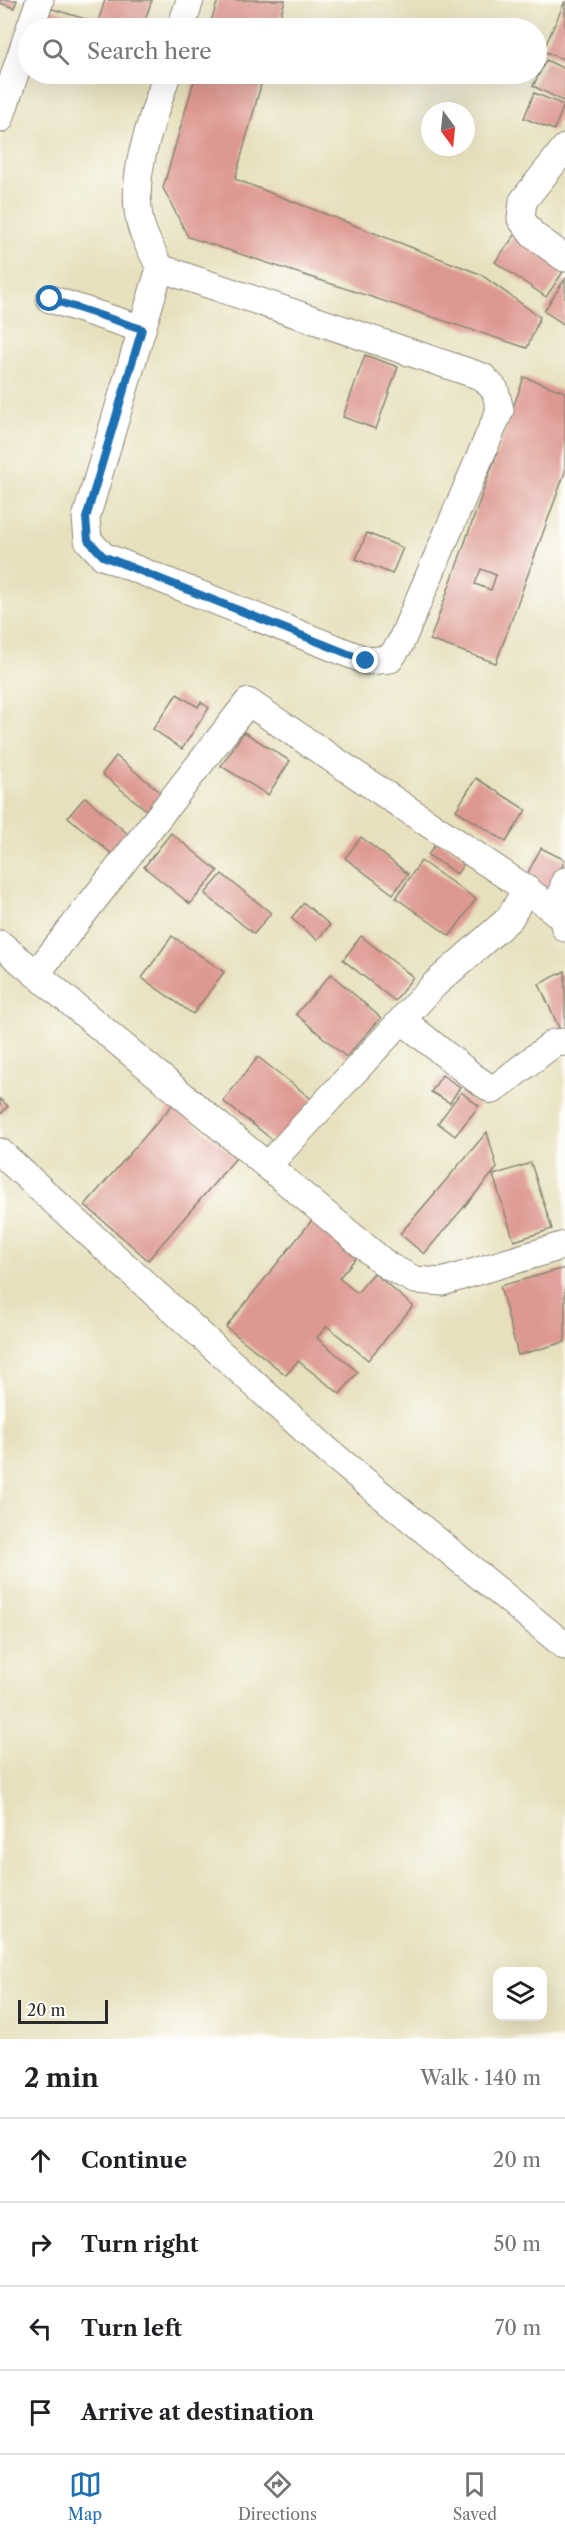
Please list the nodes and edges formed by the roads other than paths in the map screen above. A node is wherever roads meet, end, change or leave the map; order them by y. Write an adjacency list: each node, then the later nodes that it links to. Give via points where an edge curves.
1 (40, 0): 3 (street)
2 (190, 0): 4 (street)
3 (34, 18)
4 (184, 18)
5 (18, 64): 7 (street)
6 (164, 84): 10 (street, via 137,185 140,222)
7 (0, 119)
8 (565, 148): 9 (street, via 523,201 521,219 533,235)
9 (565, 258)
10 (160, 268): 12 (street); 12 (street, via 483,377 495,390 500,410 400,644 390,659 366,661 103,556 88,540 86,518)
11 (50, 299): 12 (street)
12 (142, 329)
13 (565, 881): 15 (street, via 561,894)
14 (526, 889): 15 (street); 17 (street, via 248,702); 18 (street, via 510,918 434,985)
15 (563, 923)
16 (0, 944): 17 (street)
17 (36, 974): 21 (street)
18 (402, 1020): 19 (street, via 493,1090 554,1043); 21 (street)
19 (565, 1042)
20 (0, 1152): 23 (street, via 328,1451)
21 (268, 1165): 22 (street, via 388,1266 416,1280 442,1282)
22 (565, 1245)
23 (565, 1646)

